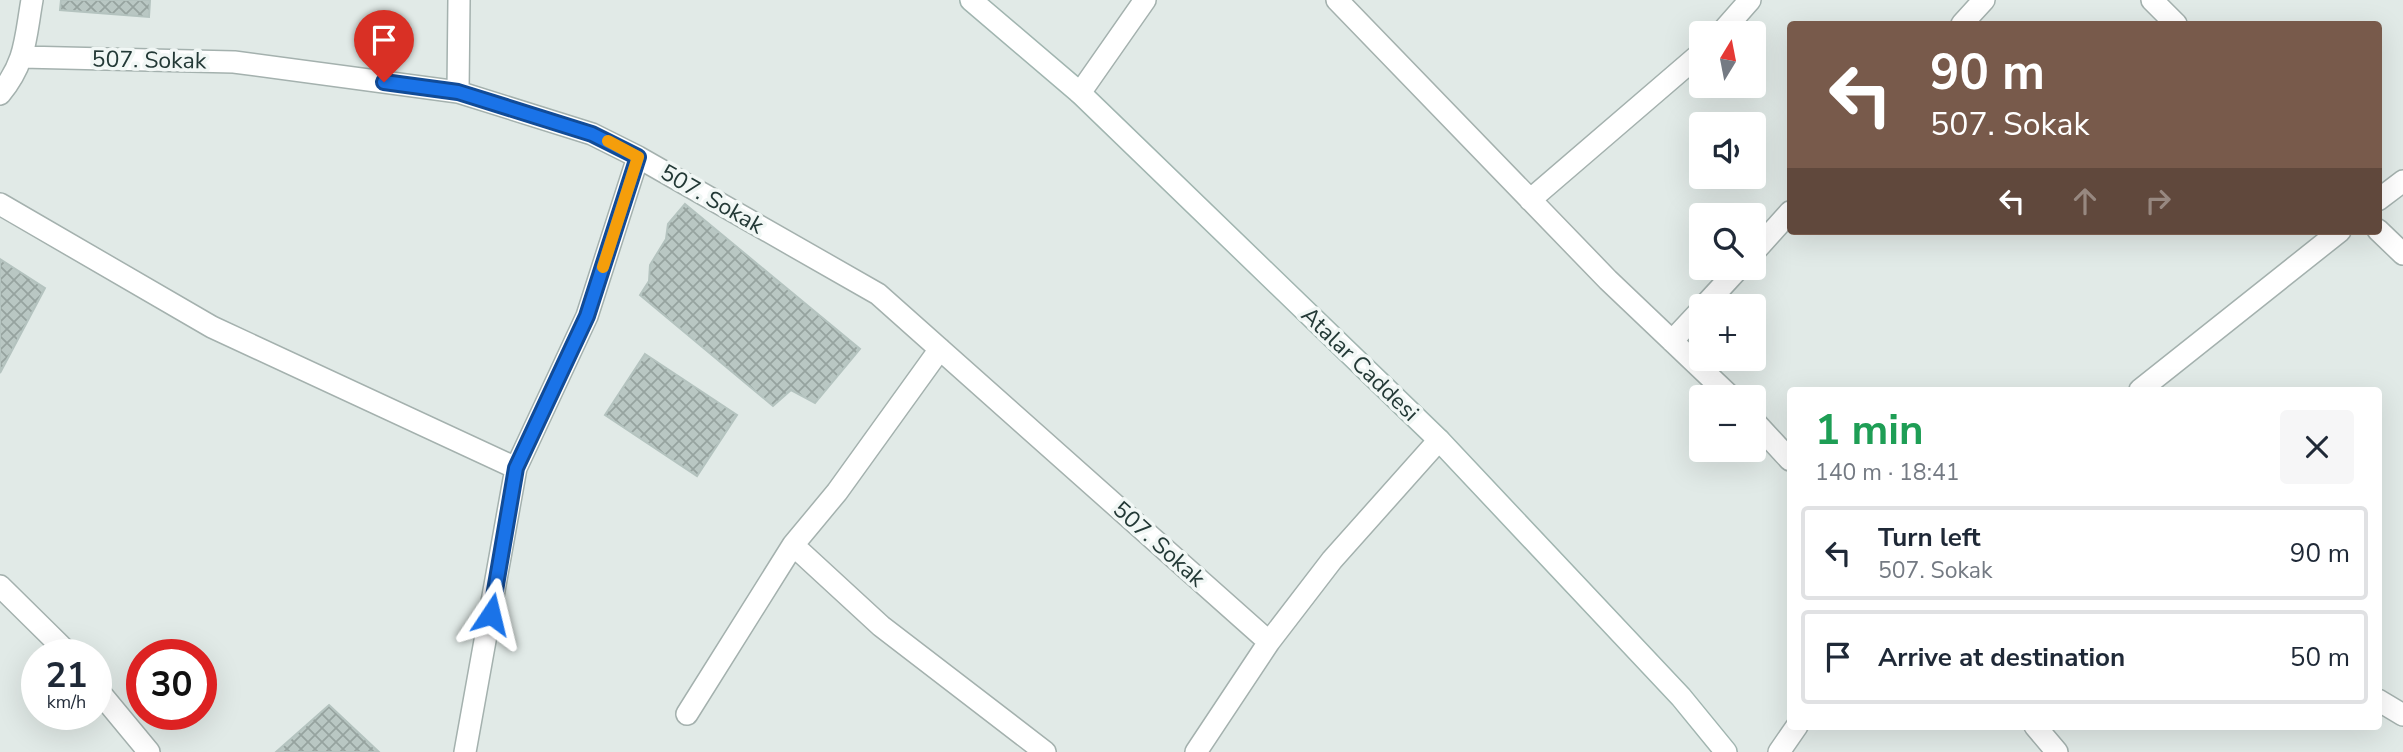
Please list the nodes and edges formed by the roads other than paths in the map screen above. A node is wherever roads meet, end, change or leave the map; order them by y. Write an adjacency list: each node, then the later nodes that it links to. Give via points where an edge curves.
1 (32, 0): 12 (street)
2 (458, 0): 14 (street)
3 (971, 0): 15 (street, Atalar Caddesi)
4 (1145, 0): 15 (street)
5 (1337, 0): 20 (street)
6 (1750, 0): 9 (street)
7 (1984, 0): 10 (street)
8 (2152, 0): 11 (street)
9 (1732, 21)
10 (1965, 21)
11 (2173, 21)
12 (22, 57): 14 (street, 507. Sokak, via 234,62); 16 (street, via 16,75)
13 (1689, 63): 20 (street)
14 (458, 92): 17 (street, 507. Sokak, via 592,134)
15 (1080, 93): 35 (street, Atalar Caddesi)
16 (0, 94)
17 (638, 157): 31 (street, 507. Sokak, via 878,295); 37 (street, via 587,316)
18 (2403, 181): 19 (street)
19 (2382, 197)
20 (1530, 200): 30 (street)
21 (0, 204): 37 (street, via 212,327)
22 (1787, 215): 25 (street)
23 (2382, 234): 26 (street)
24 (2335, 235): 33 (street)
25 (1766, 239)
26 (2403, 254)
27 (1729, 280): 28 (street)
28 (1716, 294)
29 (1689, 323): 30 (street)
30 (1672, 341): 32 (street)
31 (940, 349): 38 (street); 41 (street, 507. Sokak)
32 (1718, 385)
33 (2144, 387)
34 (1766, 434): 36 (street)
35 (1439, 440): 41 (street, via 1332,560); 52 (street, Atalar Caddesi, via 1681,697)
36 (1787, 457)
37 (516, 468): 49 (street)
38 (793, 545): 44 (street); 50 (street, via 881,626)
39 (0, 586): 40 (street)
40 (54, 639)
41 (1269, 642): 51 (street)
42 (2382, 702): 45 (street)
43 (112, 707): 48 (street)
44 (687, 714)
45 (2403, 715)
46 (1794, 730): 53 (street)
47 (2038, 730): 54 (street)
48 (149, 752)
49 (465, 752)
50 (1045, 752)
51 (1196, 752)
52 (1726, 752)
53 (1779, 752)
54 (2057, 752)

